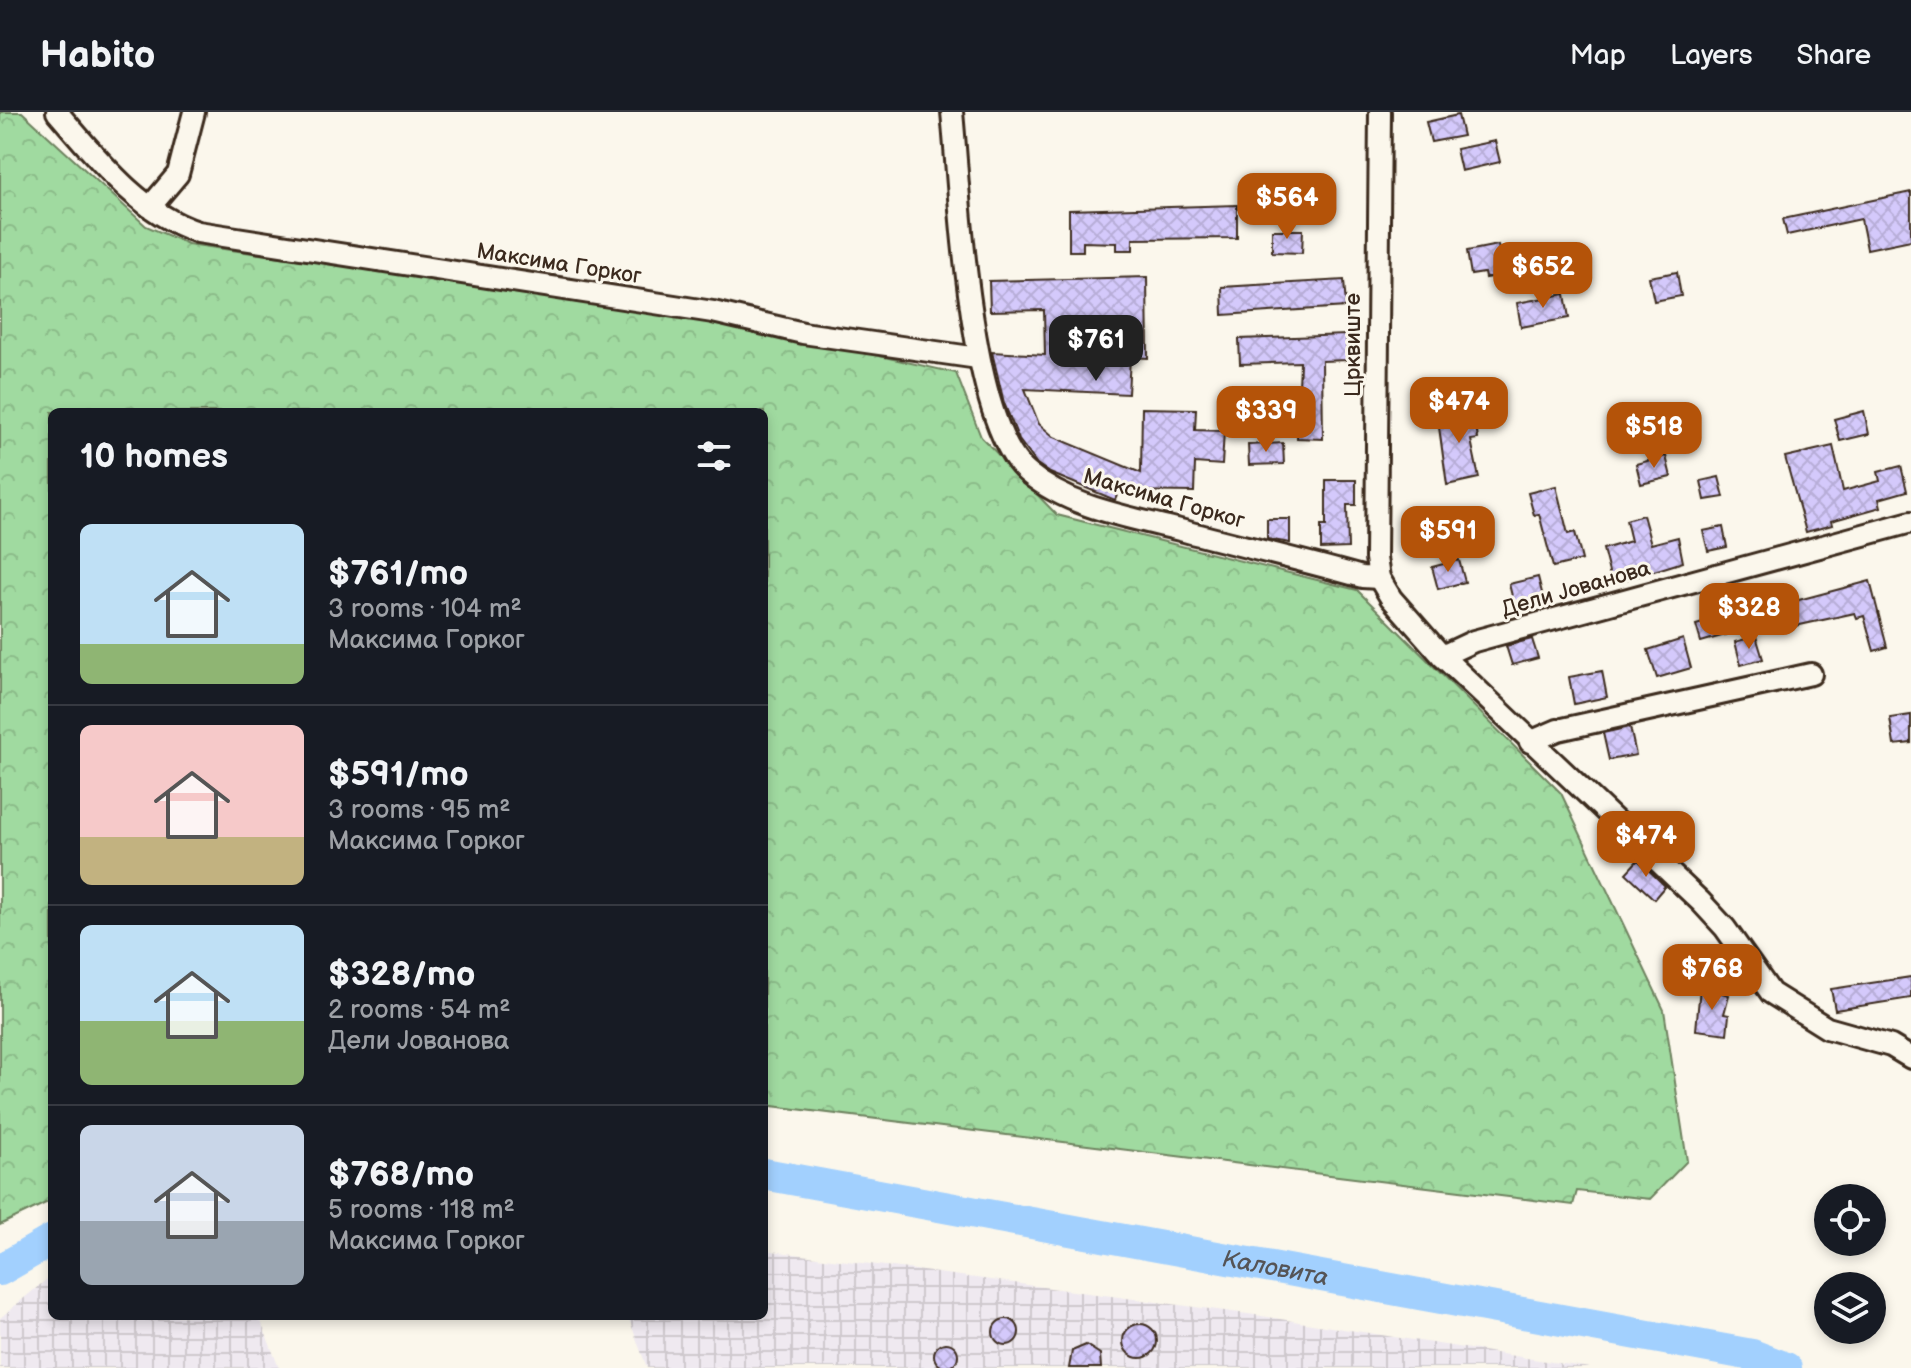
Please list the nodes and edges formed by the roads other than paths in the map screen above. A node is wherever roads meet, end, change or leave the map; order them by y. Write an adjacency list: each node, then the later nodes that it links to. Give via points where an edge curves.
1 (57, 112): 5 (street, Максима Горког, via 94,156)
2 (194, 112): 5 (street, via 178,174)
3 (952, 112): 6 (street)
4 (1380, 112): 8 (street, Црквиште)
5 (150, 207): 6 (street, Максима Горког, via 173,224 229,239)
6 (978, 358): 8 (street, Максима Горког, via 1002,439 1027,472 1046,486 1113,513)
7 (1911, 522): 9 (street, Дели Јованова, via 1474,641)
8 (1379, 578): 9 (street)
9 (1442, 656): 11 (street)
10 (1811, 674): 11 (street, via 1558,730)
11 (1530, 742): 12 (street, via 1725,928 1771,993 1827,1028 1891,1046)
12 (1911, 1058)

